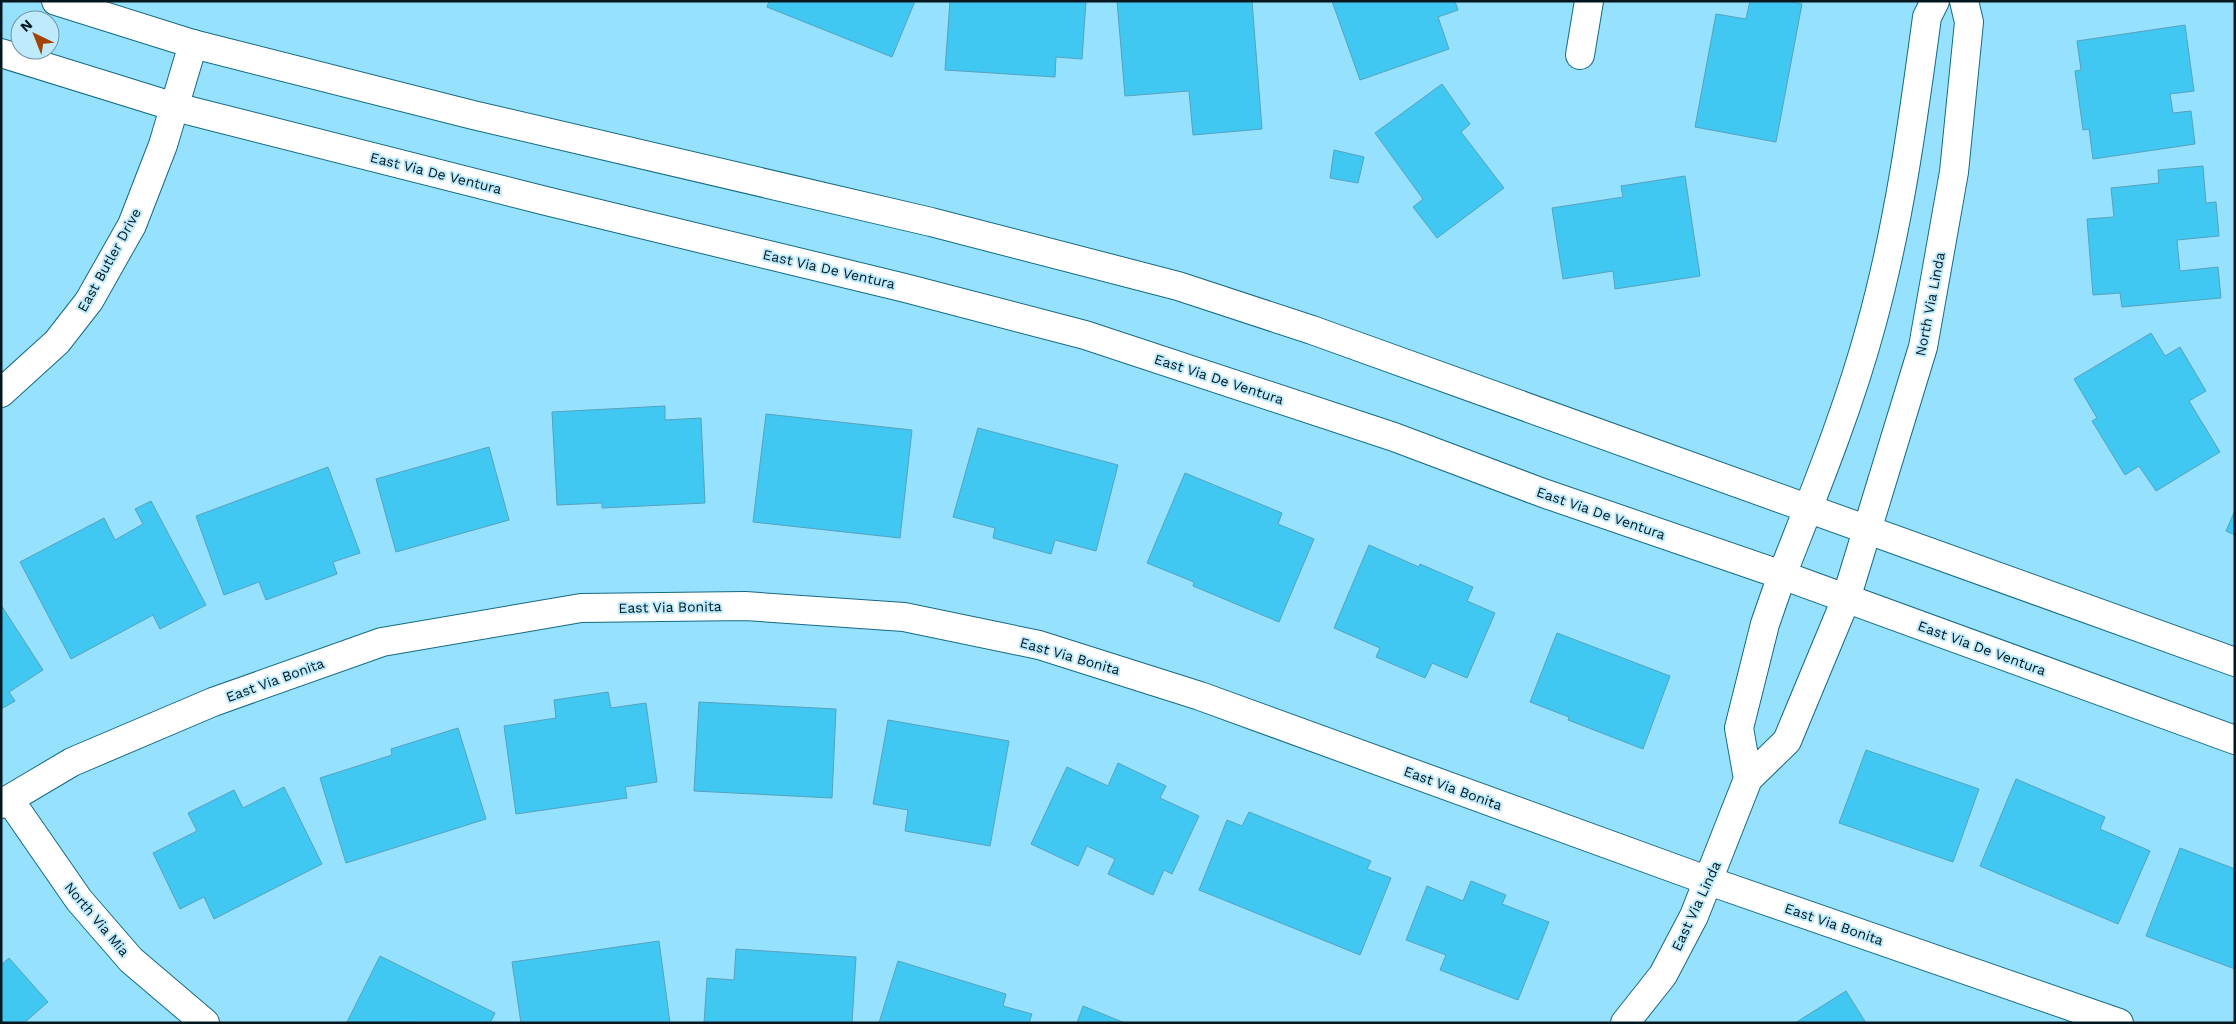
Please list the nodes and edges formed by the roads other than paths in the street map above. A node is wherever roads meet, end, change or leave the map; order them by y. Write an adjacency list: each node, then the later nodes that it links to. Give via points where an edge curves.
1 (56, 1): 5 (street)
2 (1590, 1): 7 (street)
3 (1935, 1): 10 (street, via 1927,17 1905,175 1871,326 1823,474)
4 (1964, 1): 11 (street, North Via Linda, via 1969,22 1954,172 1925,337)
5 (193, 44): 8 (street, East Butler Drive); 10 (street, via 473,115 931,222 1178,286 1312,330)
6 (1, 53): 8 (street, East Via De Ventura)
7 (1580, 55)
8 (175, 107): 9 (street, East Butler Drive, via 155,170 132,225 89,301 57,342); 12 (street, East Via De Ventura, via 1085,335 1394,437 1543,493)
9 (1, 393)
10 (1808, 510): 11 (street); 12 (street)
11 (1868, 531): 13 (street, North Via Linda); 14 (street)
12 (1782, 575): 13 (street, East Via De Ventura); 16 (street, via 1765,624 1739,728)
13 (1846, 599): 15 (street, East Via De Ventura); 16 (street, East Via Linda, via 1787,741)
14 (2235, 662)
15 (2235, 740)
16 (1748, 779): 18 (street, East Via Linda)
17 (5, 801): 18 (street, East Via Bonita, via 72,762 195,710 382,642 581,608 745,606 904,617 1039,645 1200,696); 19 (street, North Via Mia, via 79,900 131,960)
18 (1709, 881): 20 (street, East Via Linda, via 1663,975); 21 (street, East Via Bonita)
19 (205, 1023)
20 (1625, 1023)
21 (2119, 1023)

